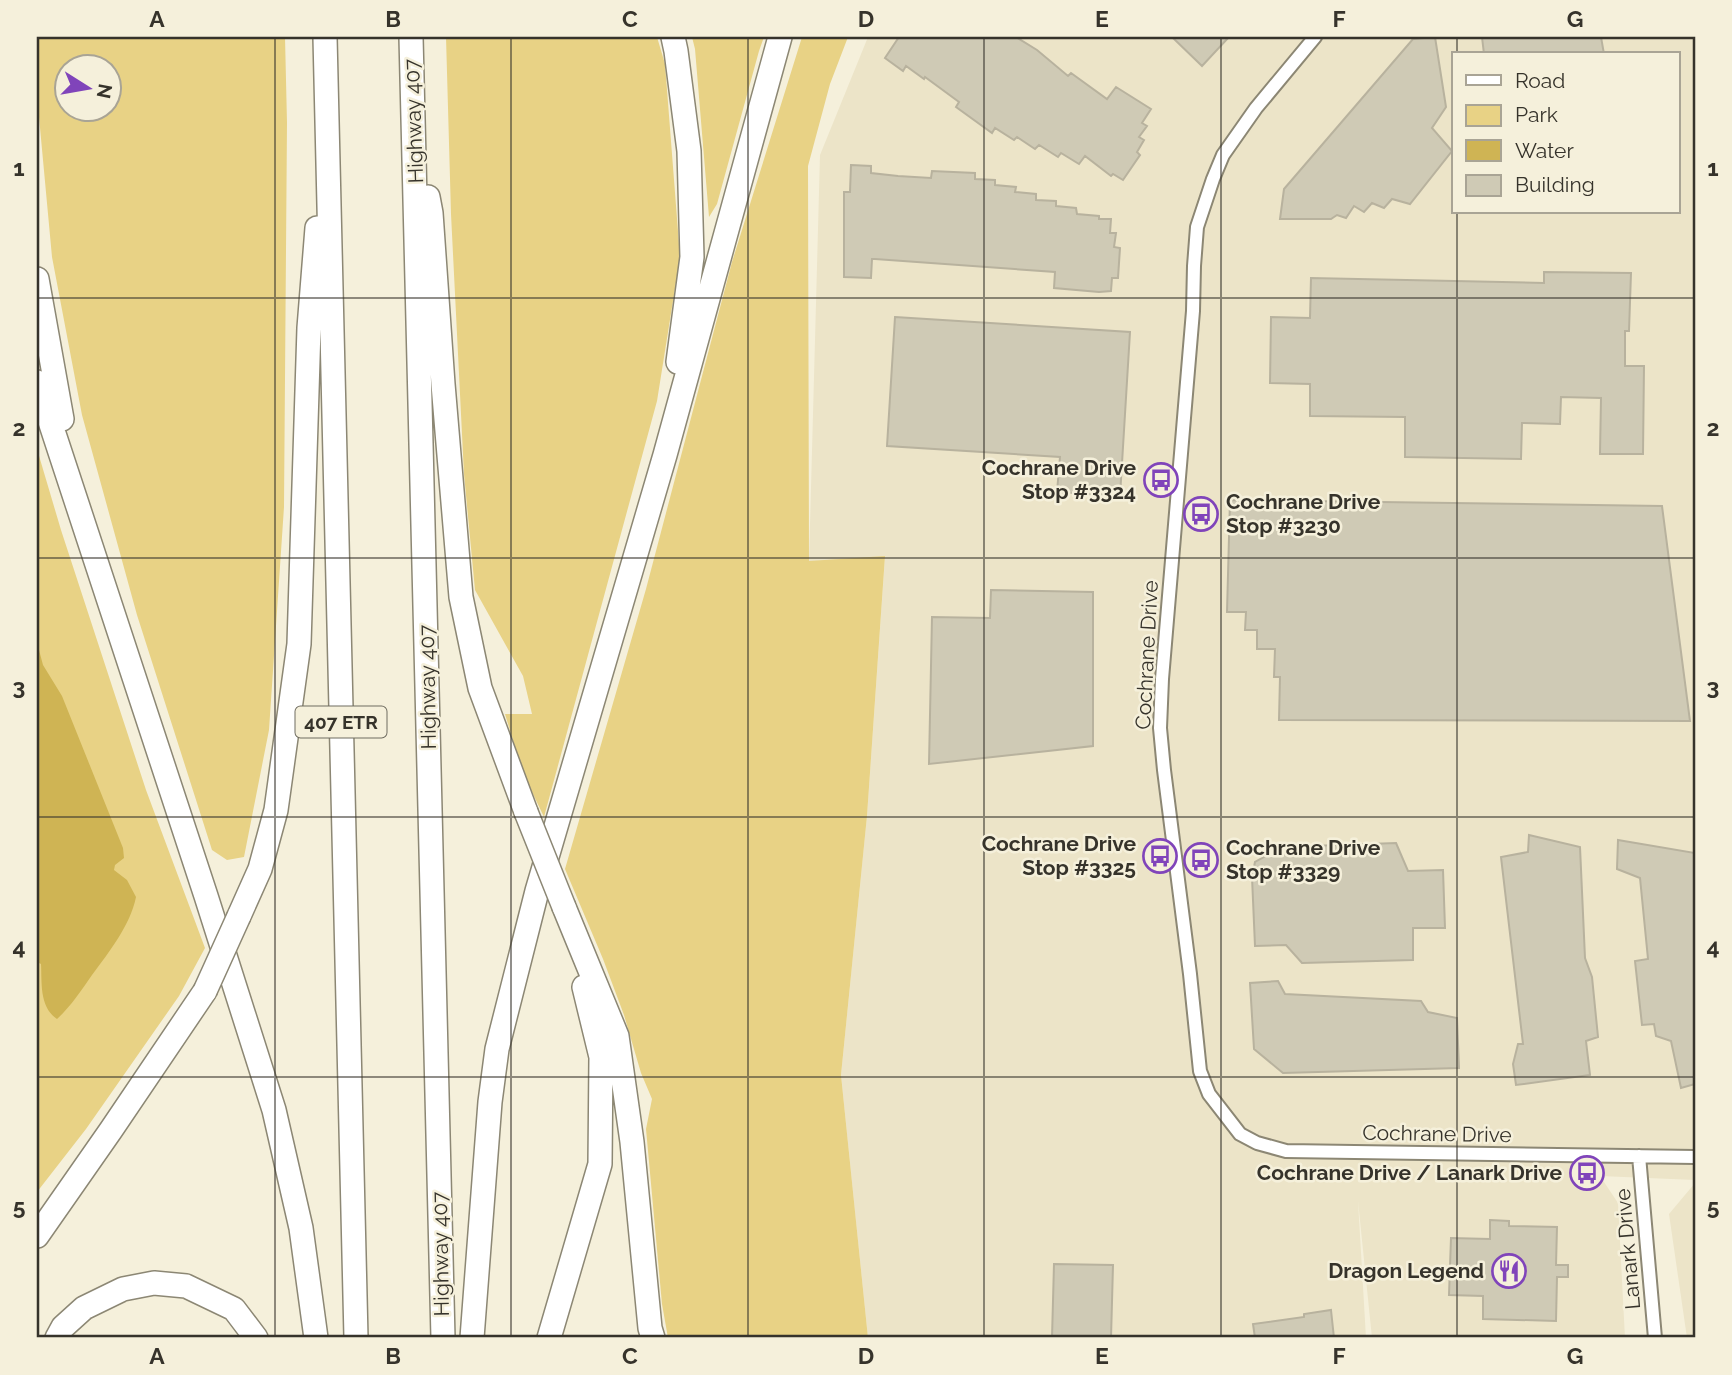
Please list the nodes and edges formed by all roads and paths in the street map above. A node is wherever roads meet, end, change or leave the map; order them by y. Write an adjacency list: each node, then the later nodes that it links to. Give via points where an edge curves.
1 (325, 37): 6 (highway, 407 ETR)
2 (411, 37): 7 (highway, Highway 407)
3 (673, 37): 10 (highway, via 689,151 692,257)
4 (780, 37): 10 (highway)
5 (1315, 37): 13 (street, Cochrane Drive, via 1223,155 1197,227 1160,728 1200,1071 1209,1094 1240,1134 1286,1151)
6 (328, 106): 15 (highway, bridge, via 309,328 299,644 276,810 260,869 205,991); 19 (highway, 407 ETR)
7 (414, 128): 12 (highway, bridge, via 432,213 461,597 481,688); 20 (highway, Highway 407)
8 (37, 279): 11 (highway)
9 (37, 382): 11 (highway)
10 (665, 455): 21 (highway, via 537,891 497,1049)
11 (83, 522): 18 (highway, via 274,1110 301,1228)
12 (564, 907): 22 (highway, via 601,1057 600,1164); 23 (highway, via 617,1036)
13 (1639, 1156): 14 (street, Cochrane Drive); 24 (street, Lanark Drive)
14 (1695, 1157)
15 (37, 1236)
16 (57, 1338): 17 (highway, via 84,1308 122,1289 154,1283 186,1286 234,1309)
17 (256, 1338)
18 (316, 1338)
19 (356, 1338)
20 (443, 1338)
21 (472, 1338)
22 (548, 1338)
23 (653, 1338)
24 (1655, 1338)

